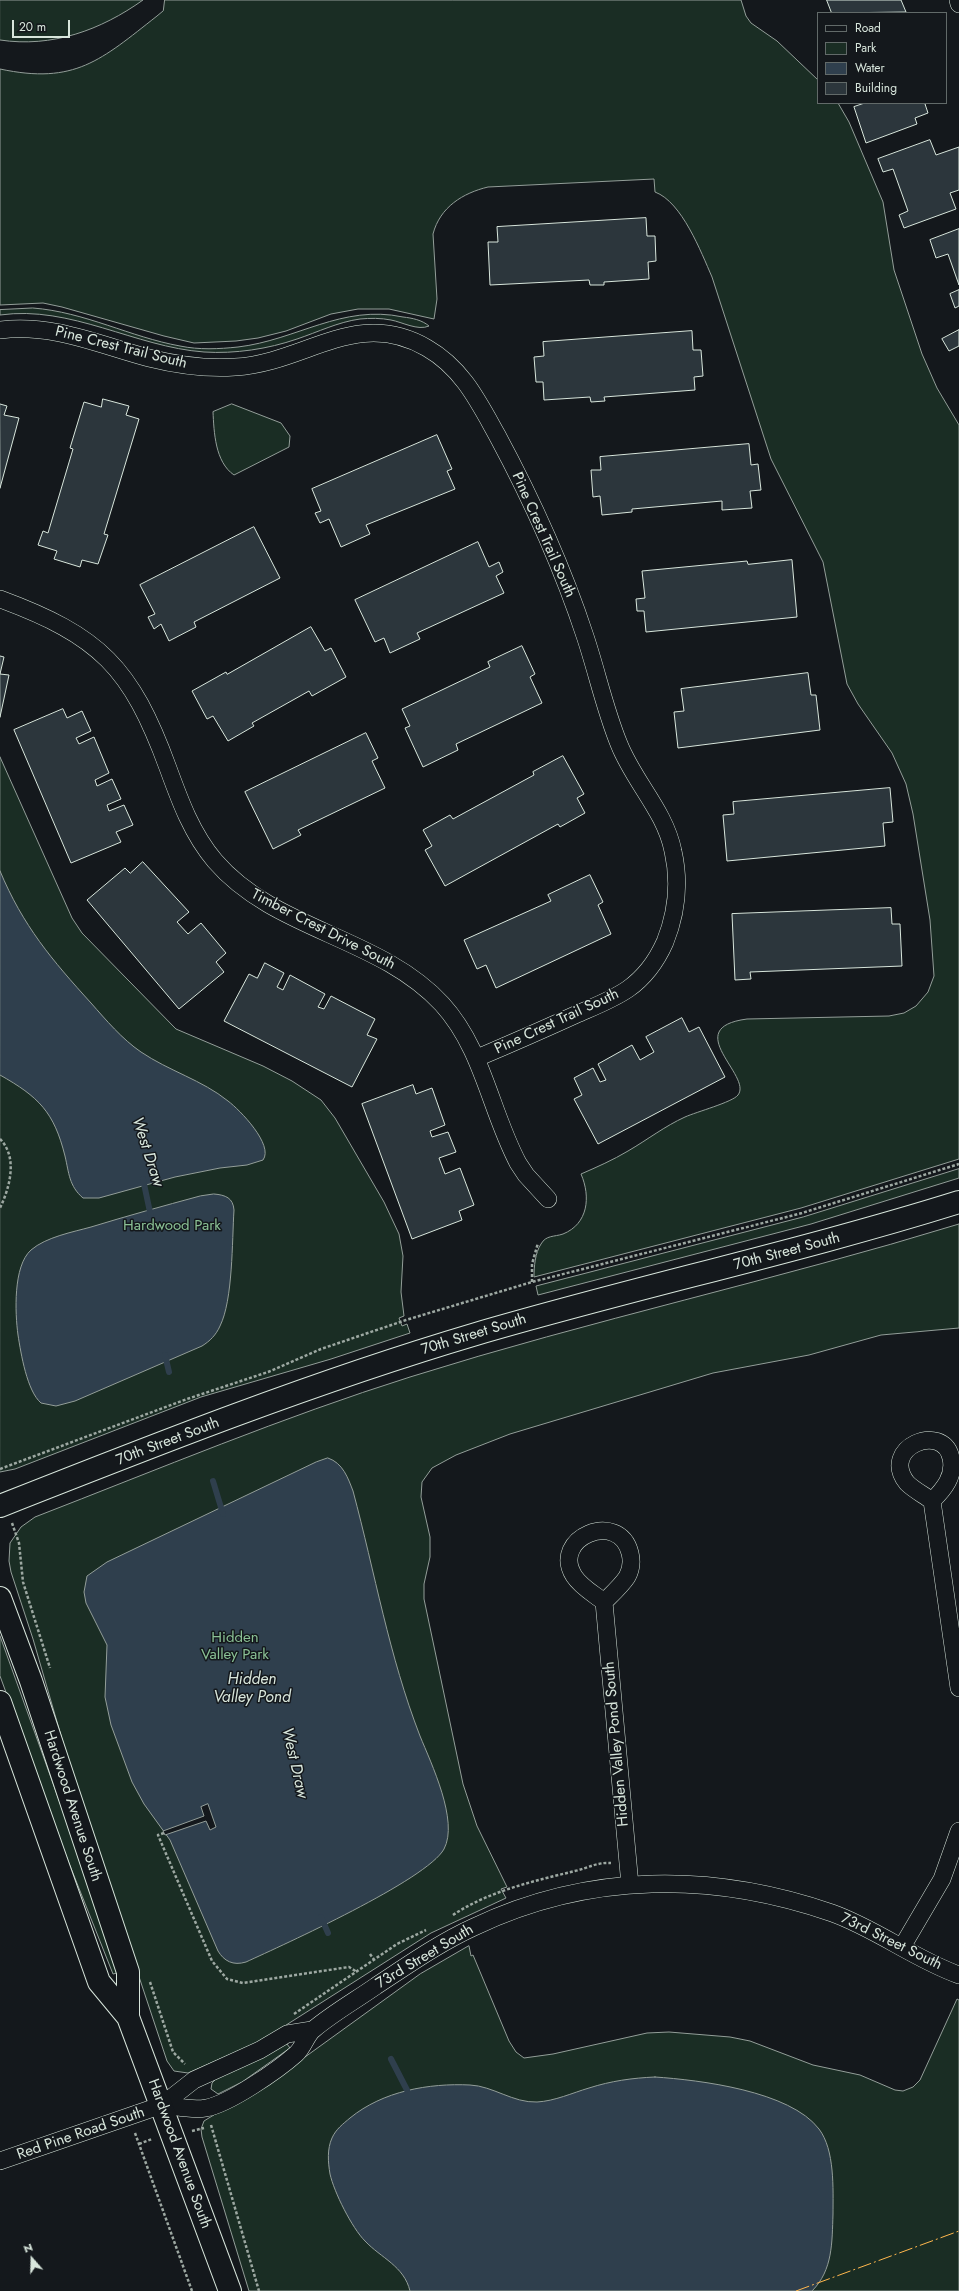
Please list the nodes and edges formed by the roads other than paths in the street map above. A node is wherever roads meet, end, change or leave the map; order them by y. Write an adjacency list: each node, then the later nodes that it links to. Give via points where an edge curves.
1 (958, 0): 2 (street)
2 (959, 4)
3 (0, 330): 5 (street, Pine Crest Trail South, via 47,329 172,363 212,368 244,367 265,363 298,354 348,335 389,334 412,341 442,357 472,391 547,535 586,637 617,740 628,764 665,824 672,844 677,875 676,904 670,930 658,956 641,978 611,999)
4 (0, 599): 5 (street, Timber Crest Drive South, via 35,612 69,629 99,651 120,672 144,709 195,833 228,875 268,905 356,946 415,981 435,997 457,1022)
5 (477, 1058): 6 (street, Timber Crest Drive South, via 514,1155 526,1176)
6 (548, 1199)
7 (959, 1202): 9 (street, 70th Street South, via 782,1254 561,1310 430,1348 189,1434)
8 (932, 1501): 12 (street)
9 (0, 1506)
10 (0, 1598): 18 (street, Hardwood Avenue South, via 31,1681 128,1972)
11 (604, 1602): 15 (street, Hidden Valley Pond South)
12 (959, 1688)
13 (0, 1702): 18 (street, Hardwood Avenue South, via 99,1982)
14 (959, 1831): 16 (street, via 942,1879)
15 (630, 1885): 16 (street, 73rd Street South, via 698,1884 761,1892 841,1916); 19 (street, 73rd Street South, via 558,1897 482,1923 421,1956)
16 (902, 1946): 17 (street, 73rd Street South)
17 (959, 1974)
18 (128, 2017): 20 (street, Hardwood Avenue South)
19 (312, 2030): 20 (street, 73rd Street South, via 287,2034 260,2050 194,2080); 20 (street, 73rd Street South, via 298,2052 229,2099 205,2108)
20 (162, 2106): 21 (street, Red Pine Road South); 22 (street, Hardwood Avenue South)
21 (0, 2162)
22 (230, 2291)

